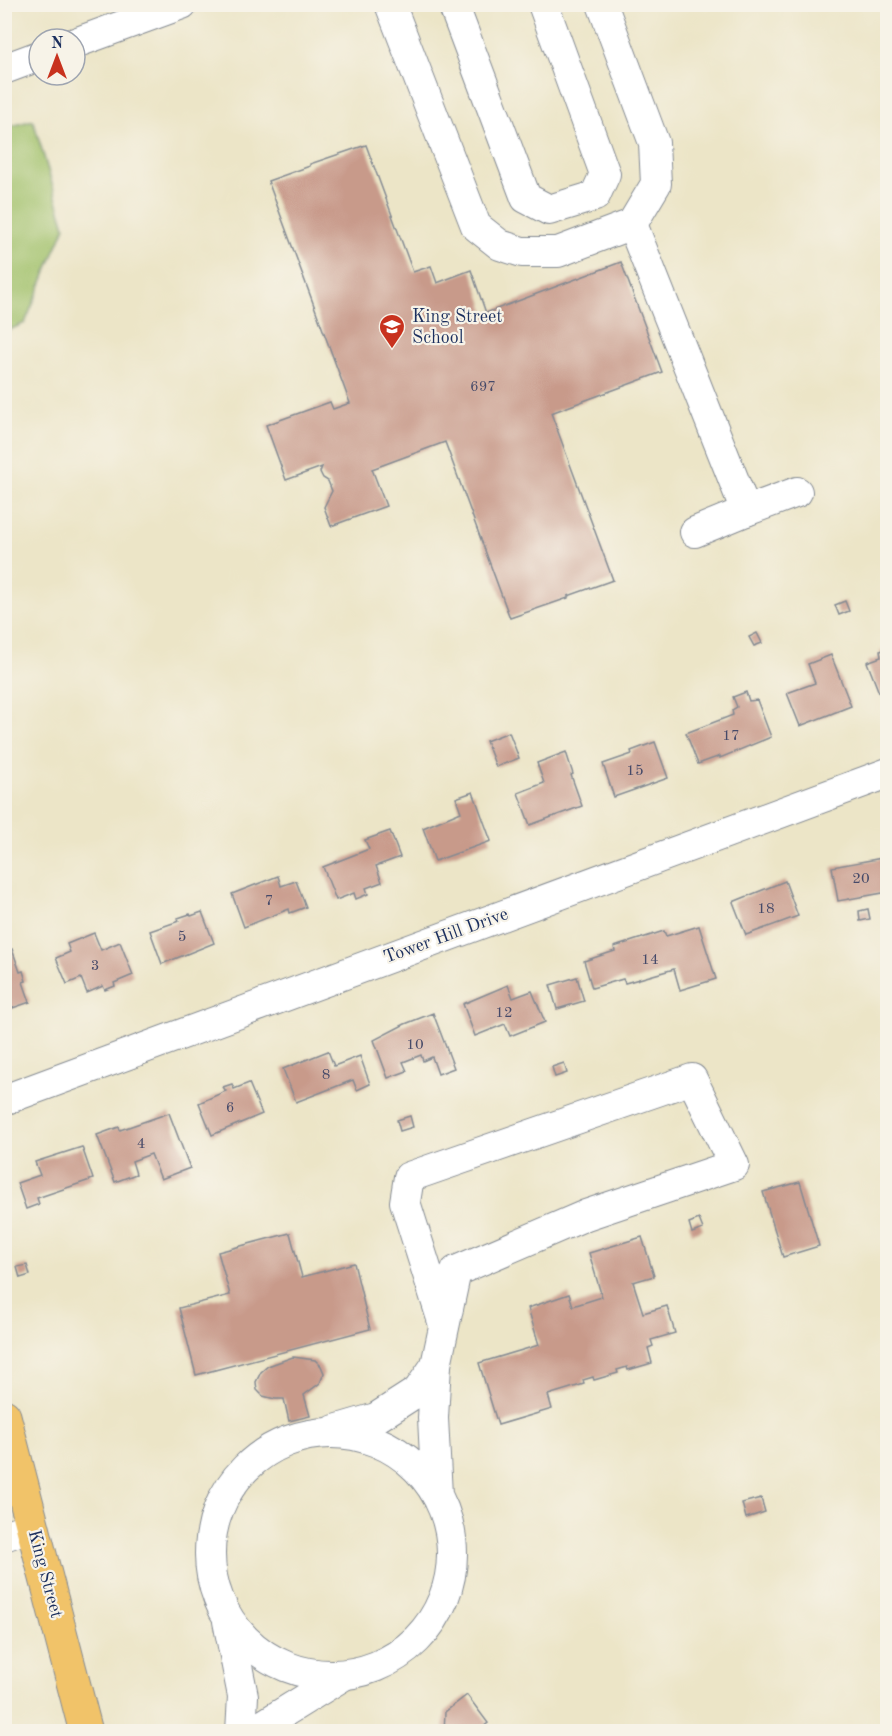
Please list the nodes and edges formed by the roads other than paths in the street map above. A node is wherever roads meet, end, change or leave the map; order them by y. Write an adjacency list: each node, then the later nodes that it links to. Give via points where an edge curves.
1 (182, 4): 6 (street)
2 (390, 4): 9 (street, via 477,226 500,245 522,252 558,252)
3 (453, 4): 4 (street, via 526,198 549,210 595,196 606,174)
4 (543, 4)
5 (602, 4): 9 (street, via 654,143 656,184)
6 (87, 39)
7 (27, 60): 8 (street)
8 (4, 69)
9 (632, 224): 11 (street)
10 (797, 492): 11 (street)
11 (746, 512): 12 (street)
12 (694, 532)
13 (888, 773): 14 (street, Tower Hill Drive)
14 (4, 1100)
15 (444, 1325): 15 (street, via 456,1271 586,1215 734,1165 692,1079 409,1177 405,1202); 16 (street)
16 (436, 1365): 18 (street, via 418,1391 376,1418); 19 (street, via 433,1418)
17 (4, 1416): 20 (main road, King Street)
18 (326, 1432): 19 (street, via 359,1436 390,1448 417,1468); 21 (street, via 285,1442 249,1464 223,1497 210,1547 212,1579)
19 (437, 1495): 22 (street, via 451,1532 451,1572 439,1609 415,1641 382,1664)
20 (18, 1531): 23 (main road, King Street)
21 (227, 1618): 22 (street, via 249,1644 277,1663 310,1674); 24 (street, via 243,1696)
22 (344, 1675): 25 (street)
23 (86, 1731)
24 (241, 1731)
25 (252, 1731)

